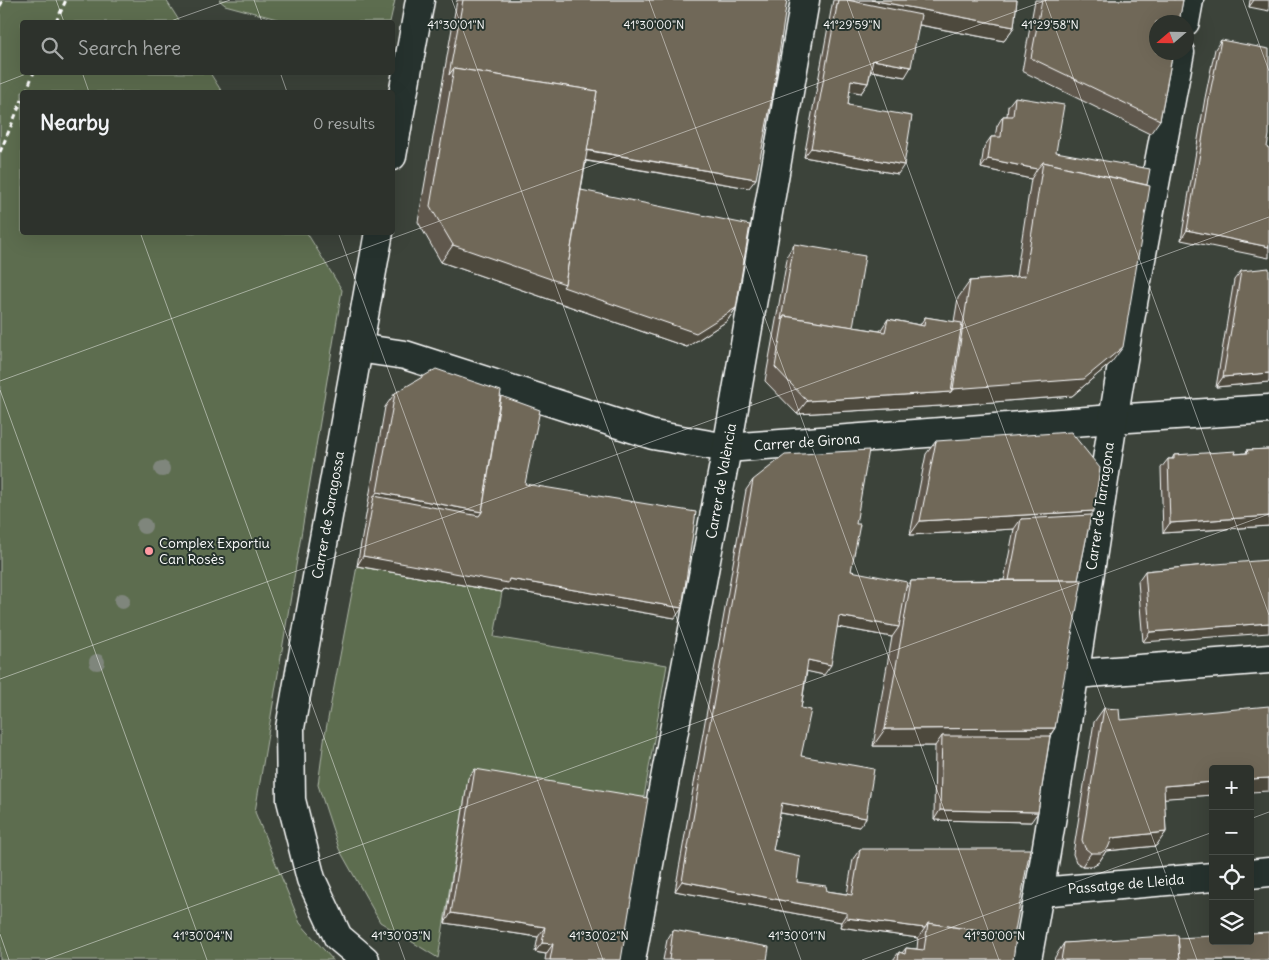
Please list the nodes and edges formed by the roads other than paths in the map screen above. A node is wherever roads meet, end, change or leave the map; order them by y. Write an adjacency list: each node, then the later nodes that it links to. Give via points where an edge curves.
1 (420, 0): 6 (street)
2 (805, 0): 11 (street, Carrer de València)
3 (1189, 0): 4 (street)
4 (1186, 15)
5 (1179, 60): 10 (street, Carrer de Tarragona)
6 (395, 139)
7 (378, 235): 8 (street, Carrer de Saragossa)
8 (358, 348): 11 (street, Carrer de Girona, via 406,355 653,435); 18 (street, Carrer de Saragossa, via 290,728 291,800 311,878 338,937)
9 (1269, 409): 10 (street, Carrer de Girona)
10 (1113, 419): 11 (street, Carrer de Girona); 13 (street, Carrer de Tarragona)
11 (727, 448): 19 (street, Carrer de València)
12 (1269, 659): 13 (street)
13 (1075, 674): 17 (street, Carrer de Tarragona)
14 (1269, 872): 15 (street)
15 (1254, 874)
16 (1209, 877): 17 (street, Passatge de Lleida)
17 (1040, 892): 20 (street, Carrer de Tarragona)
18 (364, 960)
19 (631, 960)
20 (1027, 960)

